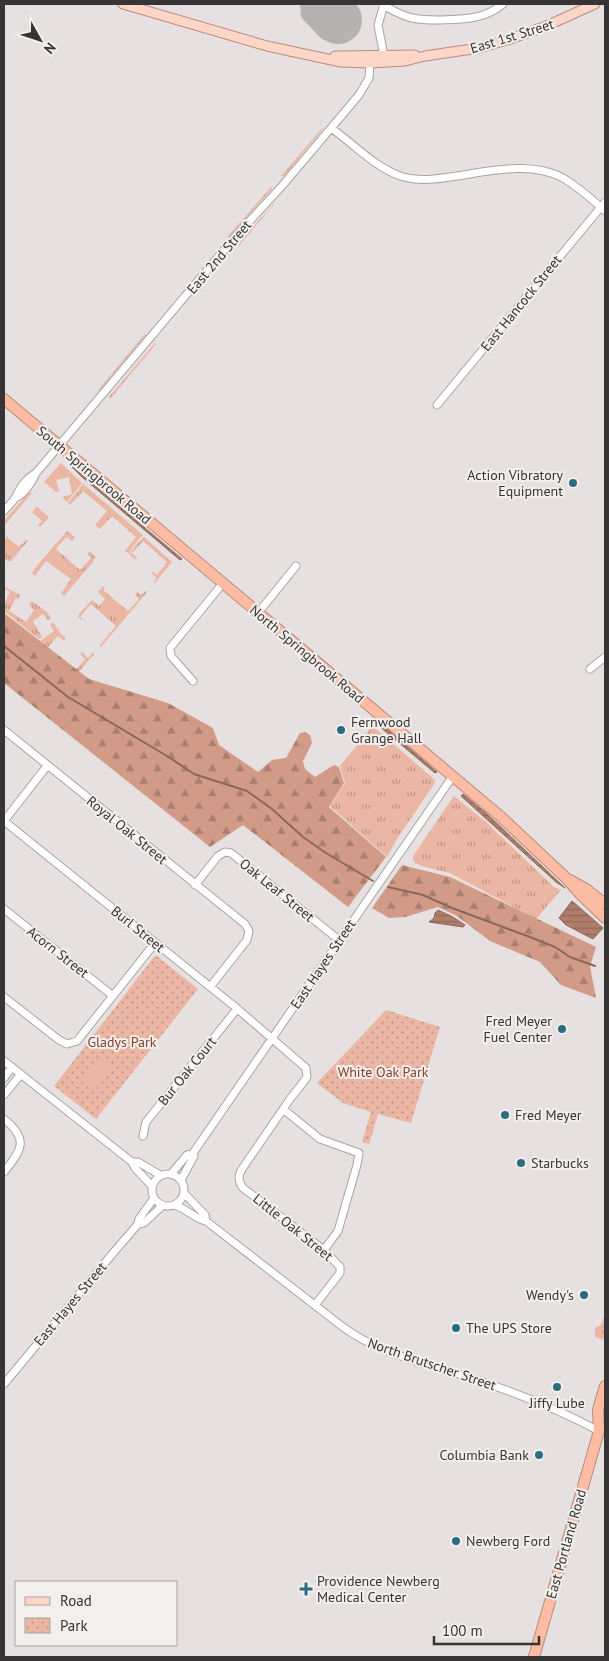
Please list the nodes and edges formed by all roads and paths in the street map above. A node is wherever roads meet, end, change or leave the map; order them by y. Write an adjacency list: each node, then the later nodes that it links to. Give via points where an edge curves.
1 (123, 4): 7 (main road, via 267,46)
2 (503, 4): 4 (street, via 484,16 466,20 421,20)
3 (595, 4): 6 (main road, East 1st Street, via 507,40)
4 (383, 5): 5 (street, via 378,25)
5 (384, 56): 6 (main road, East 1st Street); 7 (main road, East 1st Street)
6 (425, 56): 8 (main road, East 1st Street)
7 (326, 57): 8 (main road, East 1st Street, via 340,62)
8 (370, 63): 9 (street, East 2nd Street, via 362,90)
9 (332, 128): 10 (street, via 382,168 410,178 437,179 534,169 555,175 579,188); 13 (street, East 2nd Street)
10 (604, 207): 12 (street, East Hancock Street)
11 (4, 399): 13 (highway, South Springbrook Road)
12 (437, 405)
13 (60, 447): 14 (street, East 2nd Street); 15 (highway, South Springbrook Road)
14 (4, 511)
15 (184, 551): 17 (highway, North Springbrook Road)
16 (296, 566): 18 (street)
17 (222, 584): 18 (highway, North Springbrook Road); 21 (street, via 170,648 171,656)
18 (258, 613): 24 (highway, North Springbrook Road)
19 (605, 657): 20 (street)
20 (590, 669)
21 (193, 681)
22 (4, 730): 23 (street, Royal Oak Street)
23 (47, 766): 25 (street); 27 (street, Royal Oak Street)
24 (453, 776): 26 (highway, North Springbrook Road); 32 (street, East Hayes Street)
25 (4, 821): 33 (street, Burl Street)
26 (565, 877): 28 (highway, North Springbrook Road); 29 (highway, North Springbrook Road, via 586,889)
27 (196, 885): 32 (street, Oak Leaf Street, via 218,856 231,853); 34 (street, Royal Oak Street, via 245,924 249,931 247,940)
28 (581, 896): 29 (highway, via 588,896 604,909); 31 (highway, North Springbrook Road)
29 (605, 906)
30 (4, 909): 35 (street, Acorn Street)
31 (605, 918)
32 (339, 940): 38 (street, East Hayes Street)
33 (155, 943): 34 (street, Burl Street); 35 (street)
34 (210, 987): 37 (street, Burl Street)
35 (113, 996): 36 (street, via 77,1041 67,1044)
36 (4, 997)
37 (237, 1009): 38 (street, Burl Street); 46 (street, Bur Oak Court, via 146,1122)
38 (272, 1038): 44 (street, Burl Street, via 308,1072); 47 (street, East Hayes Street)
39 (4, 1061): 40 (street)
40 (12, 1067): 41 (street); 42 (street)
41 (21, 1074): 43 (street); 48 (street)
42 (4, 1078)
43 (4, 1095)
44 (283, 1109): 60 (street, via 320,1139 358,1153 338,1231); 60 (street, Little Oak Street, via 239,1174 239,1179 244,1188)
45 (4, 1119): 49 (street, via 15,1128 20,1149)
46 (143, 1136)
47 (194, 1153): 50 (street, East Hayes Street, via 187,1155); 52 (street, East Hayes Street)
48 (132, 1162): 51 (street, via 138,1162); 53 (street)
49 (4, 1172)
50 (171, 1174): 51 (street); 52 (street)
51 (160, 1175): 53 (street)
52 (181, 1180): 54 (street)
53 (152, 1186): 55 (street)
54 (184, 1193): 56 (street); 58 (street, North Brutscher Street, via 205,1215)
55 (154, 1198): 57 (street); 59 (street, East Hayes Street)
56 (174, 1205): 57 (street); 58 (street, North Brutscher Street)
57 (163, 1206): 59 (street, East Hayes Street, via 144,1223)
58 (206, 1221): 61 (street, North Brutscher Street)
59 (138, 1224): 62 (street, East Hayes Street)
60 (324, 1250): 61 (street, Little Oak Street, via 340,1266 340,1273)
61 (315, 1305): 65 (street, North Brutscher Street, via 354,1336 372,1345 501,1388)
62 (4, 1384)
63 (605, 1386): 65 (highway, East Portland Road, via 598,1410)
64 (605, 1422): 65 (highway, East Portland Road)
65 (599, 1431): 66 (highway, East Portland Road)
66 (534, 1657)

